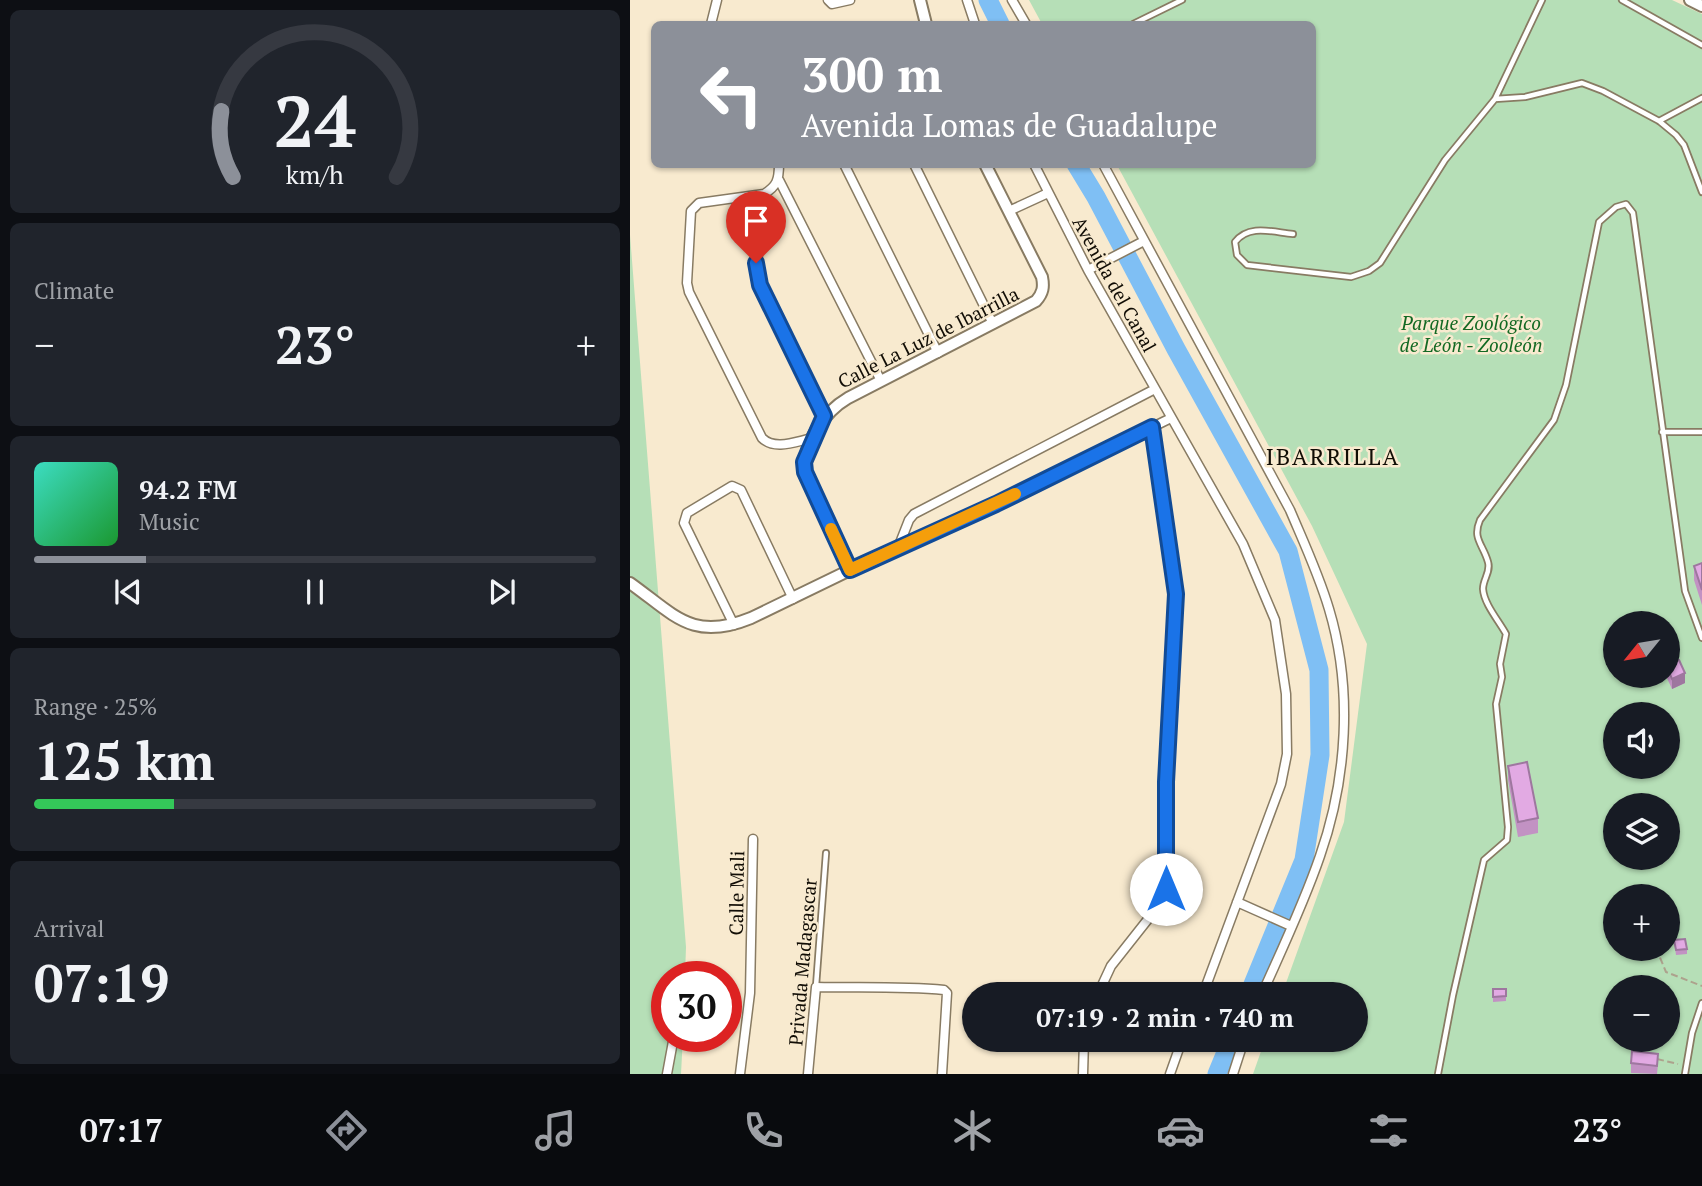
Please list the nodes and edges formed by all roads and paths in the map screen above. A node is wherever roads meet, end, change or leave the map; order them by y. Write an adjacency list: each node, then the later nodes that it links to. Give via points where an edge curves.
1 (717, 0): 12 (street)
2 (850, 0): 10 (street)
3 (920, 0): 13 (street)
4 (967, 0): 14 (street)
5 (1012, 0): 15 (street)
6 (1182, 0): 16 (lane)
7 (1542, 0): 19 (lane)
8 (1622, 0): 17 (lane)
9 (1689, 0): 11 (street)
10 (828, 2)
11 (1702, 6)
12 (712, 21)
13 (925, 21)
14 (974, 21)
15 (1024, 21)
16 (1139, 21)
17 (1702, 45)
18 (1702, 98): 20 (lane)
19 (1495, 99): 20 (lane, via 1582,83); 32 (lane, via 1445,160 1392,247 1369,271 1351,277 1295,271 1247,265 1237,255 1235,242 1241,234 1252,230)
20 (1659, 121): 28 (lane, via 1684,145)
21 (779, 168): 27 (street)
22 (846, 168): 36 (street)
23 (916, 168): 35 (street)
24 (987, 168): 31 (street, Calle La Luz de Ibarrilla)
25 (1036, 168): 29 (street, Avenida del Canal)
26 (1105, 168): 33 (street)
27 (779, 180): 30 (street); 37 (street)
28 (1702, 192)
29 (1048, 193): 31 (street); 34 (street, Avenida del Canal)
30 (764, 194): 39 (street, via 757,240 760,285); 44 (street, via 694,206 689,292 762,438 777,445)
31 (1009, 211): 35 (street, Calle La Luz de Ibarrilla, via 1044,287 1036,301)
32 (1293, 234)
33 (1140, 243): 34 (street); 54 (street, via 1290,510 1330,611 1344,705 1343,743 1336,796 1320,856)
34 (1088, 270): 38 (street, Avenida del Canal)
35 (993, 324): 36 (street, Calle La Luz de Ibarrilla)
36 (938, 353): 37 (street, Calle La Luz de Ibarrilla)
37 (881, 381): 39 (street, Calle La Luz de Ibarrilla, via 834,405)
38 (1155, 389): 40 (street, Avenida del Canal); 45 (street, via 914,514)
39 (824, 416): 44 (street)
40 (1171, 418): 41 (street); 53 (street, Avenida del Canal, via 1242,544 1275,620 1286,694 1287,754 1281,784)
41 (1152, 427): 45 (street); 56 (street, via 1176,594 1166,782 1166,889)
42 (1662, 432): 43 (lane); 50 (lane, via 1685,591); 75 (lane, via 1633,213 1626,204 1616,206 1599,222 1566,385 1554,420 1476,529 1489,563 1484,596 1506,634 1496,704 1507,840 1484,860)
43 (1702, 432)
44 (813, 438): 46 (street, via 805,472)
45 (898, 548): 46 (street)
46 (850, 570): 48 (street)
47 (630, 583): 49 (street, via 696,627)
48 (793, 598): 49 (street); 49 (street, via 741,490 732,486 687,513 684,523)
49 (734, 625)
50 (1702, 638)
51 (752, 839): 69 (street, Calle Mali, via 750,993)
52 (826, 853): 60 (lane, Privada Madagascar)
53 (1242, 903): 54 (street); 57 (street, Avenida del Canal)
54 (1291, 926): 58 (street)
55 (1661, 961): 59 (path, via 1665,972)
56 (1104, 982)
57 (1208, 982)
58 (1267, 982)
59 (1702, 986)
60 (816, 987): 70 (street, Privada Madagascar); 71 (street, via 944,990 948,997)
61 (1702, 1003): 67 (lane)
62 (671, 1052): 68 (street)
63 (1084, 1052): 72 (street)
64 (1178, 1052): 73 (street)
65 (1240, 1052): 74 (street)
66 (1646, 1056): 67 (path)
67 (1686, 1066): 76 (lane)
68 (667, 1074)
69 (740, 1074)
70 (808, 1074)
71 (942, 1074)
72 (1083, 1074)
73 (1170, 1074)
74 (1233, 1074)
75 (1438, 1074)
76 (1685, 1074)

